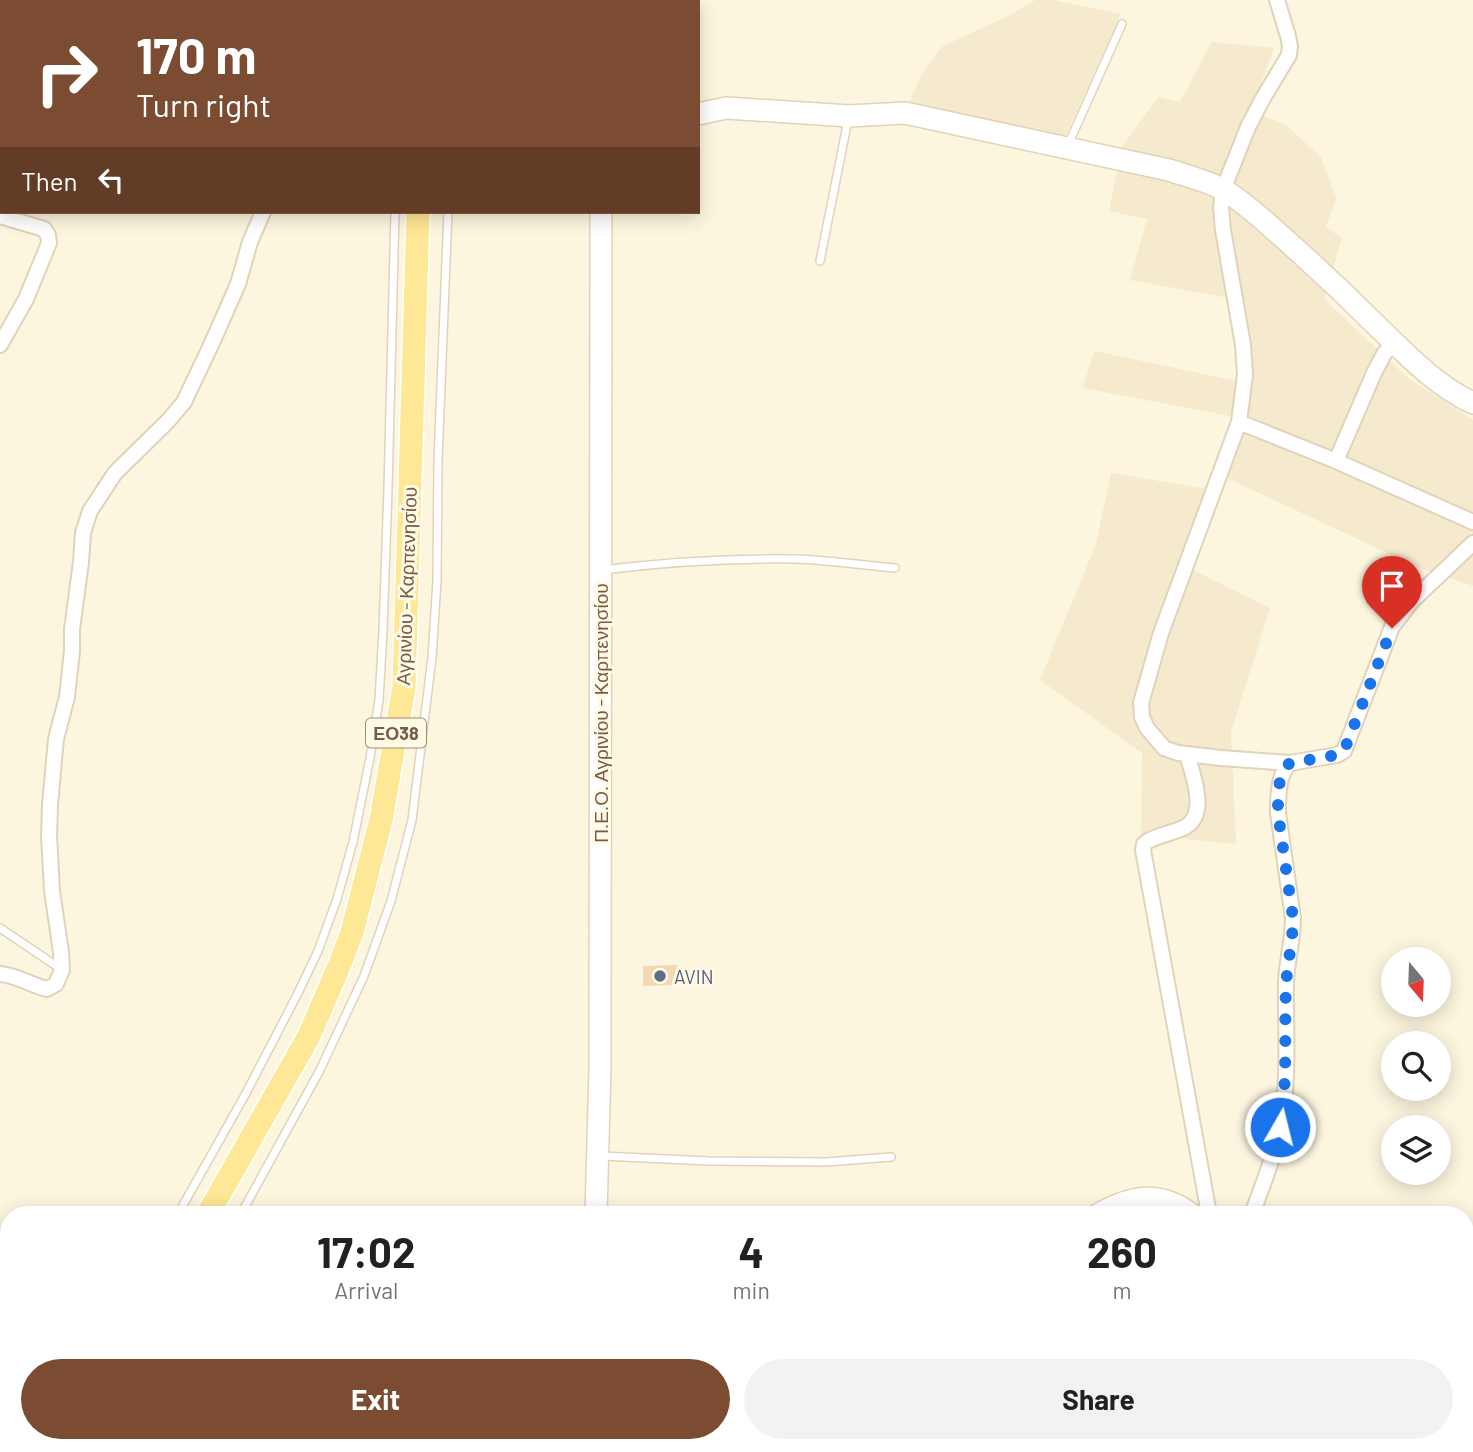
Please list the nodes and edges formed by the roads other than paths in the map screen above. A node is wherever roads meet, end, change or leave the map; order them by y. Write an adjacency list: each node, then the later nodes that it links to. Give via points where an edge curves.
1 (1278, 0): 6 (street, via 1289,55 1248,127)
2 (1122, 24): 5 (lane)
3 (700, 114): 4 (main road, via 726,108)
4 (849, 116): 5 (main road, via 905,113); 13 (lane)
5 (1066, 149): 6 (main road, via 1168,170)
6 (1223, 190): 14 (main road, via 1329,278); 17 (street, via 1223,230 1244,345)
7 (261, 214): 26 (street, via 237,284 184,402 115,472 90,511 83,533 67,697 56,739 50,805 52,891)
8 (395, 214): 30 (lane, via 379,700 353,842 318,951)
9 (418, 214): 31 (main road, Αγρινίου - Καρπενησίου / ΕΟ38, via 404,687 381,820 352,932 310,1036)
10 (448, 214): 32 (lane, via 437,581 411,820 391,901 365,976 331,1049)
11 (601, 214): 22 (main road, Π.Ε.Ο. Αγρινίου - Καρπενησίου)
12 (0, 216): 15 (street, via 44,229 49,243 26,299)
13 (820, 261)
14 (1394, 342): 16 (main road, via 1442,385); 18 (street, via 1374,373)
15 (0, 345)
16 (1473, 403)
17 (1239, 422): 18 (street); 23 (street, via 1140,703 1142,717 1164,748)
18 (1336, 461): 19 (street)
19 (1473, 522)
20 (1473, 543): 24 (street, via 1411,602 1392,628 1344,751)
21 (895, 569): 22 (lane, via 797,559 715,560)
22 (601, 570): 28 (main road, Π.Ε.Ο. Αγρινίου - Καρπενησίου)
23 (1187, 754): 24 (street); 36 (street, via 1198,797 1193,819 1188,826 1147,841 1143,850)
24 (1290, 763): 37 (street, via 1278,799 1293,918 1284,1100 1271,1165)
25 (0, 928): 26 (lane)
26 (62, 970): 27 (street, via 56,984 47,989)
27 (0, 974)
28 (597, 1156): 29 (lane, via 813,1162); 33 (main road, Π.Ε.Ο. Αγρινίου - Καρπενησίου)
29 (891, 1157)
30 (183, 1206)
31 (213, 1206)
32 (245, 1206)
33 (596, 1206)
34 (1114, 1206): 35 (main road, via 1141,1198)
35 (1178, 1206)
36 (1208, 1206)
37 (1255, 1206)

